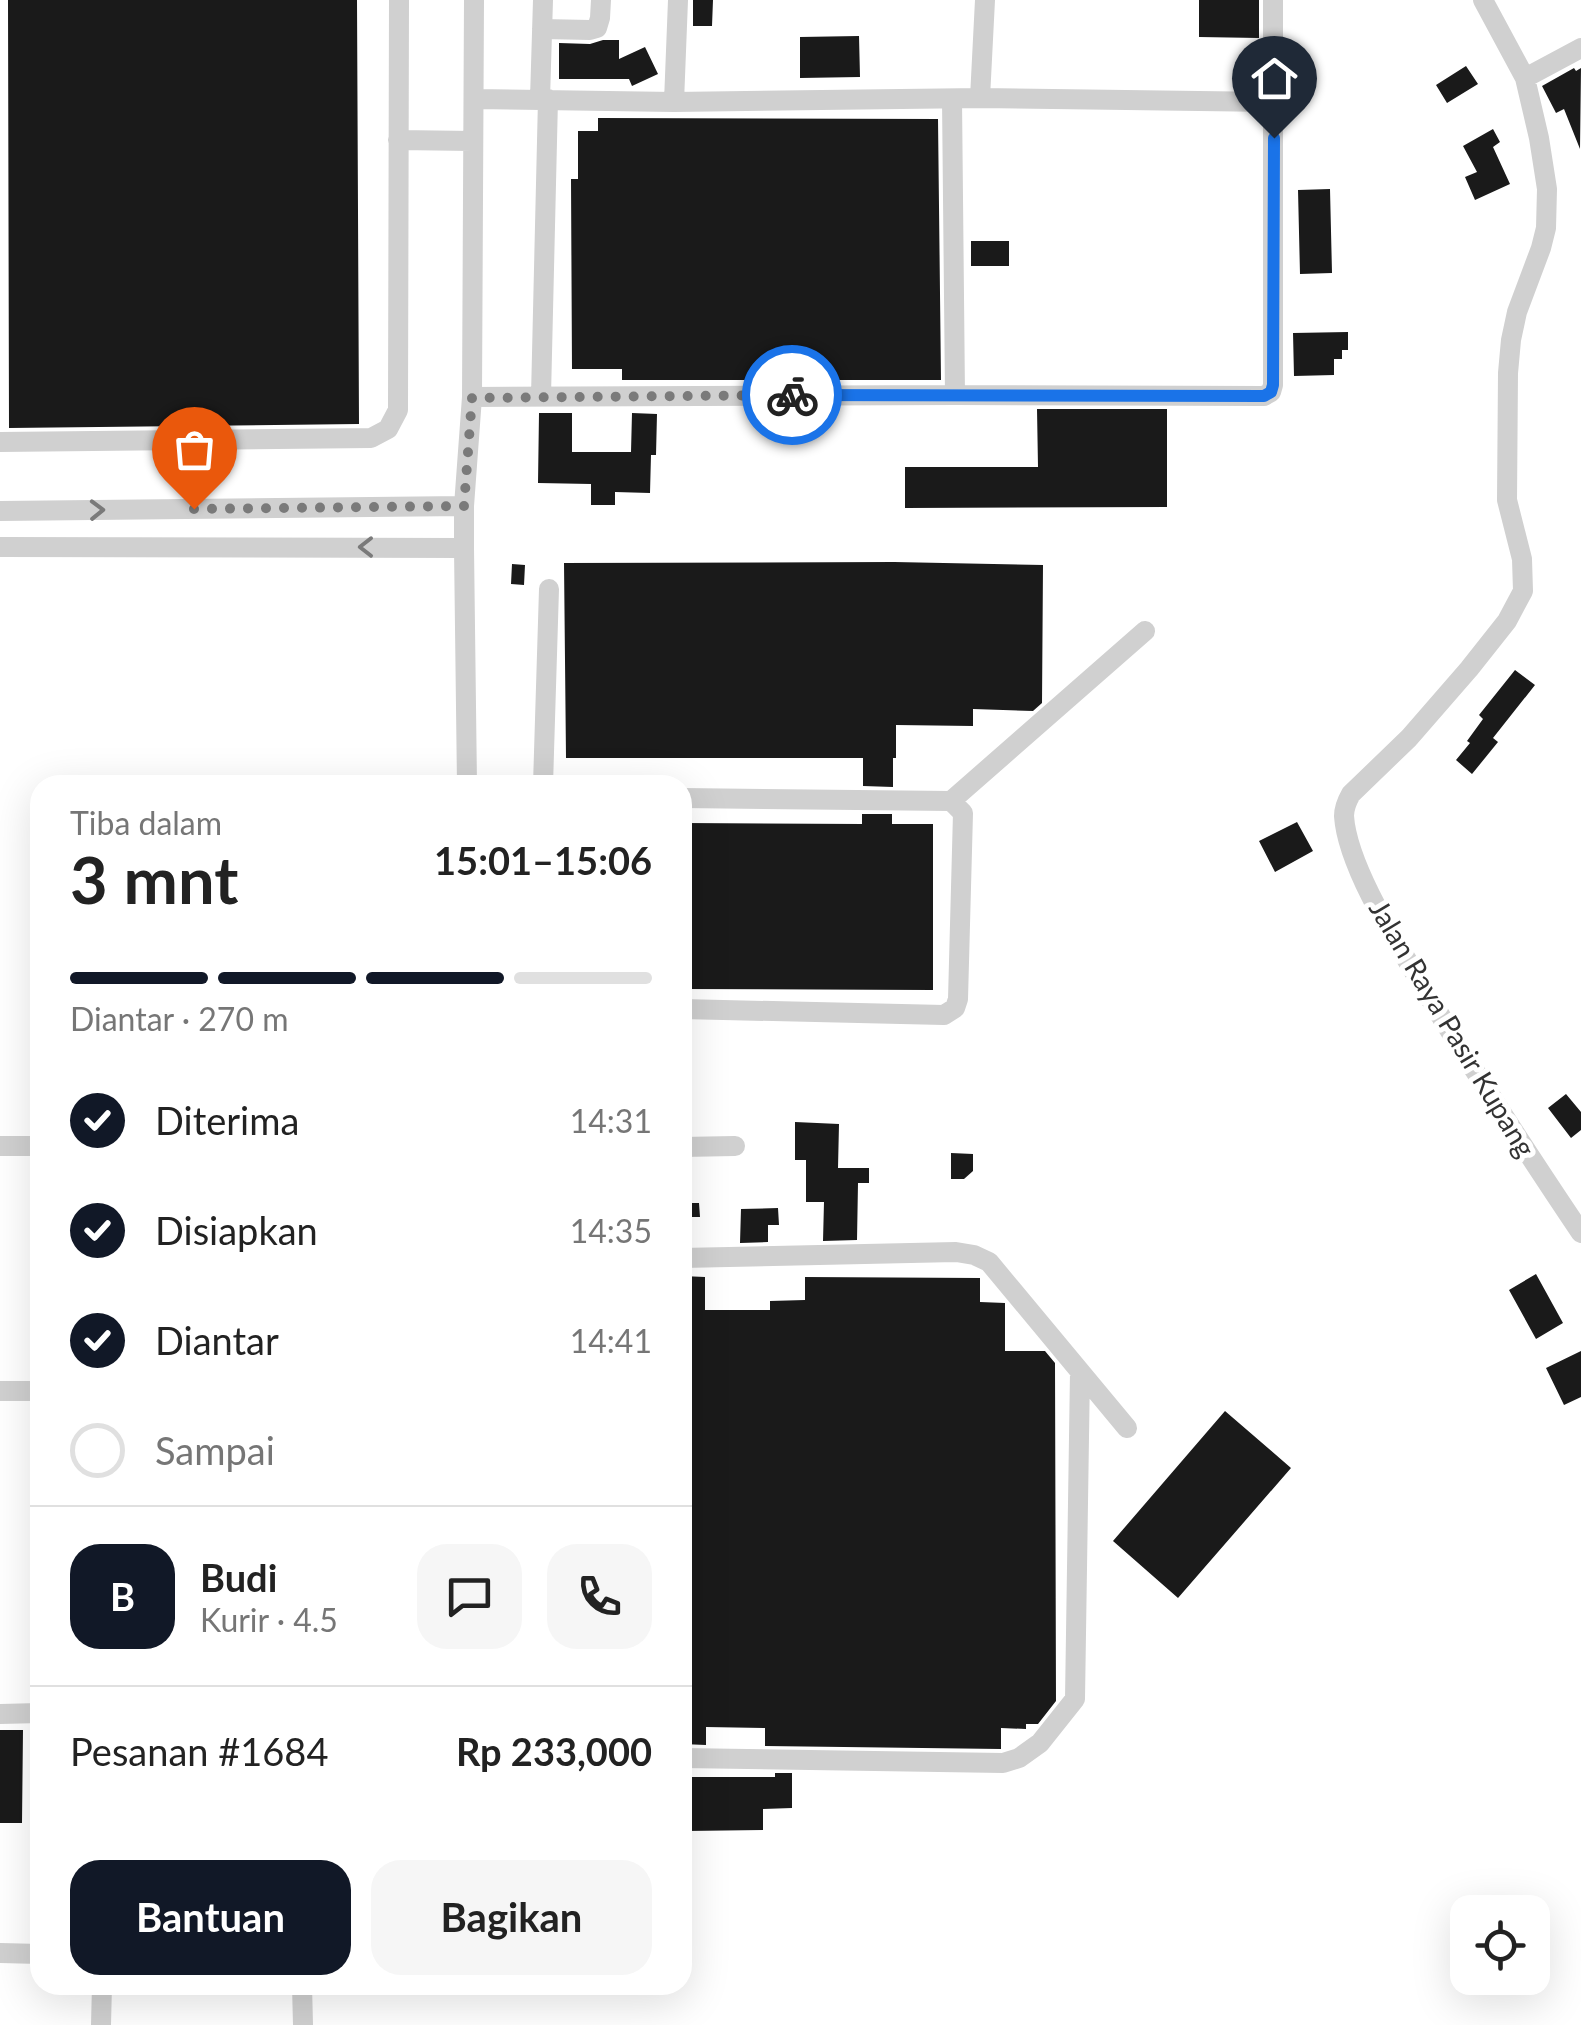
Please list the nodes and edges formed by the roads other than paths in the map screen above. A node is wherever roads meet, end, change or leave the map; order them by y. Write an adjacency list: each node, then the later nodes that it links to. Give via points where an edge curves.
1 (399, 0): 18 (street)
2 (474, 0): 13 (street)
3 (543, 0): 9 (street)
4 (601, 0): 9 (street, via 594,30)
5 (678, 0): 16 (street)
6 (984, 0): 12 (street)
7 (1273, 0): 17 (street)
8 (1483, 0): 11 (street, Jalan Raya Pasir Kupang)
9 (542, 29): 14 (street)
10 (1581, 48): 11 (street)
11 (1525, 78): 39 (street, Jalan Raya Pasir Kupang, via 1548,208 1517,312 1508,373 1507,500 1523,591 1508,621 1352,794 1344,815 1389,930)
12 (980, 98): 15 (street); 17 (street)
13 (474, 99): 14 (street); 19 (street)
14 (544, 99): 16 (street); 21 (street)
15 (952, 100): 16 (street); 20 (street)
16 (674, 102)
17 (1274, 102): 20 (street, via 1271,392)
18 (398, 140): 19 (street); 23 (street, via 398,410 388,429 371,438)
19 (473, 141): 22 (street)
20 (955, 394): 21 (street)
21 (540, 396): 22 (street)
22 (472, 398): 24 (street)
23 (0, 442)
24 (464, 506): 25 (street, one-way to 24); 27 (street)
25 (0, 512)
26 (0, 546): 27 (street, one-way to 26)
27 (464, 548): 30 (street)
28 (549, 589): 31 (street)
29 (1144, 631): 33 (street)
30 (467, 775)
31 (543, 775)
32 (692, 798): 33 (street)
33 (951, 801): 34 (street, via 963,813 955,1008 944,1015)
34 (692, 1009)
35 (0, 1146): 36 (street)
36 (30, 1146)
37 (692, 1146): 38 (street)
38 (735, 1146)
39 (1581, 1233)
40 (692, 1258): 41 (street, via 974,1255 989,1262)
41 (1080, 1372): 44 (street); 47 (street, via 1075,1699 1040,1742 1004,1763)
42 (0, 1391): 43 (street)
43 (30, 1391)
44 (1128, 1428)
45 (30, 1713): 46 (street)
46 (0, 1714)
47 (692, 1758)
48 (0, 1953): 49 (street)
49 (30, 1954)
50 (102, 1995): 52 (street)
51 (302, 1995): 53 (street)
52 (101, 2025)
53 (303, 2025)

